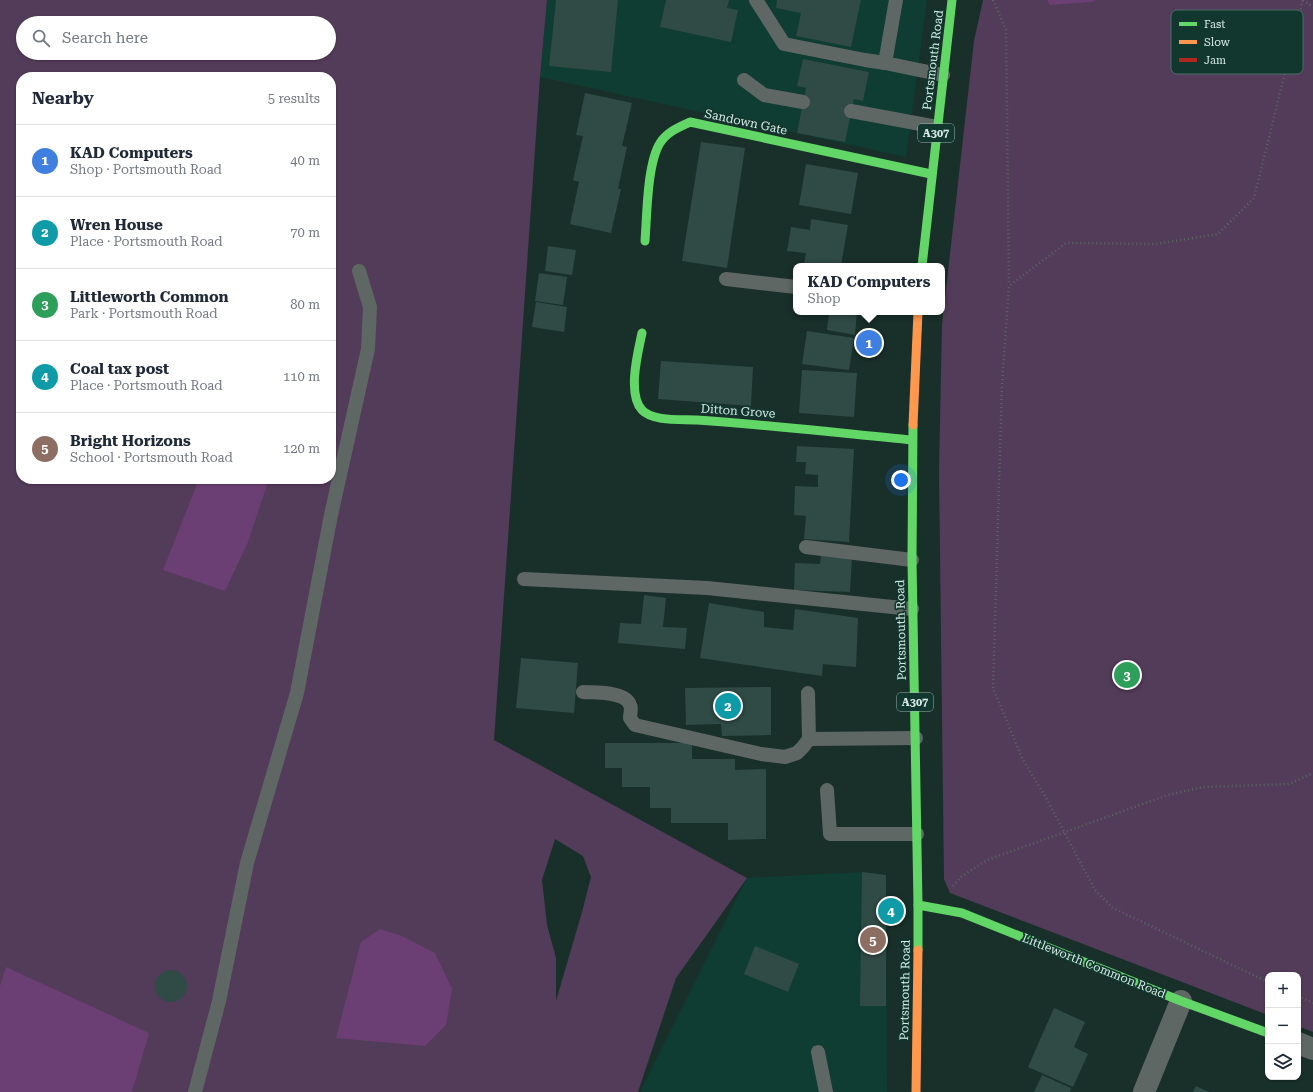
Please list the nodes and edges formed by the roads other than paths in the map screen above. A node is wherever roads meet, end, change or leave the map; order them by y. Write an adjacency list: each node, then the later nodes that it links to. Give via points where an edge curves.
1 (756, 0): 4 (lane, via 784,44)
2 (896, 0): 4 (lane)
3 (952, 0): 5 (street, Portsmouth Road / A307)
4 (885, 62): 5 (lane)
5 (943, 75): 9 (street, Portsmouth Road / A307)
6 (744, 80): 7 (lane, via 764,95)
7 (803, 102)
8 (851, 110): 9 (lane)
9 (937, 127): 10 (street, Portsmouth Road / A307)
10 (932, 174): 11 (street, Sandown Gate, via 690,122 672,129 659,144 652,165); 12 (street, Portsmouth Road / A307)
11 (645, 241)
12 (922, 263)
13 (359, 271): 35 (lane, via 370,307 368,349 331,515 297,693 247,863 219,1001)
14 (726, 279): 15 (lane)
15 (793, 287)
16 (918, 315): 18 (street, Portsmouth Road / A307)
17 (642, 333): 18 (street, Ditton Grove, via 637,361 637,402 646,413 658,418 758,424)
18 (912, 440): 20 (street, Portsmouth Road / A307)
19 (806, 547): 20 (lane)
20 (912, 560): 22 (street, Portsmouth Road / A307)
21 (524, 579): 22 (lane, via 707,588)
22 (912, 609): 25 (street, Portsmouth Road / A307)
23 (583, 692): 26 (lane, via 619,695 626,698 631,706 630,718 635,724 761,754 785,757 797,753)
24 (808, 693): 26 (lane)
25 (916, 738): 26 (lane); 28 (street, Portsmouth Road / A307)
26 (809, 739)
27 (827, 790): 28 (lane, via 830,834)
28 (917, 834): 29 (street, Portsmouth Road / A307)
29 (918, 905): 30 (street, Littleworth Common Road, via 962,913); 37 (street, Portsmouth Road / A307)
30 (1181, 1001): 31 (street, Littleworth Common Road); 38 (street)
31 (1265, 1032)
32 (1301, 1045): 33 (street)
33 (1313, 1049)
34 (818, 1052): 36 (lane)
35 (195, 1092)
36 (826, 1092)
37 (916, 1092)
38 (1144, 1092)

